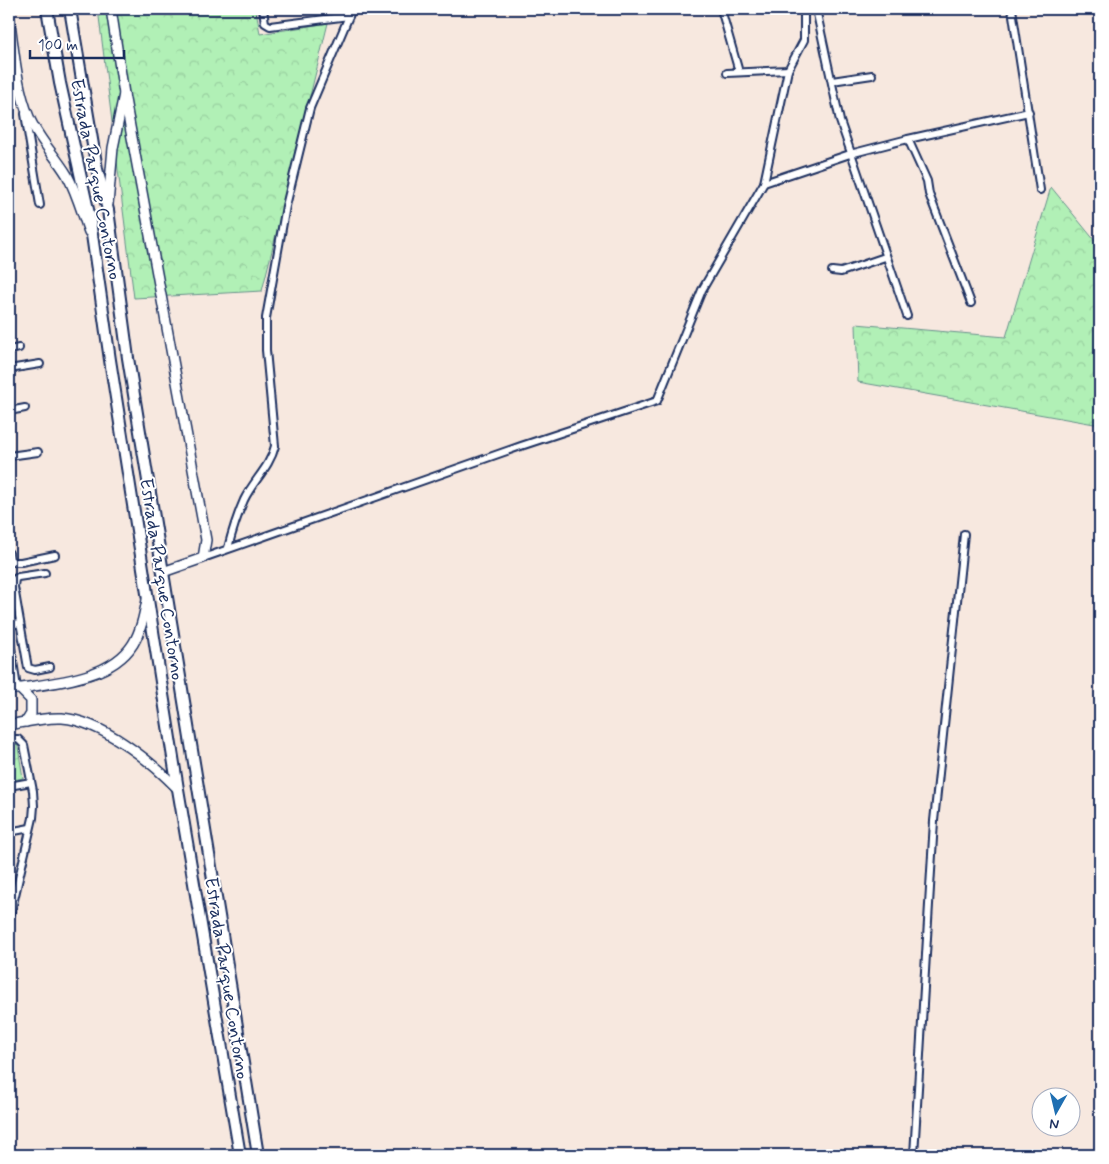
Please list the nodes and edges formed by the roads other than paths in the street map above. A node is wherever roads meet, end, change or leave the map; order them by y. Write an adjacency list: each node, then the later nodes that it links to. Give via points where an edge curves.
1 (47, 9): 26 (highway, Estrada Parque Contorno)
2 (70, 9): 25 (highway, Estrada Parque Contorno, via 97,169)
3 (111, 9): 17 (main road)
4 (263, 9): 11 (street, via 265,23 270,26)
5 (352, 9): 11 (street)
6 (721, 9): 13 (street)
7 (804, 9): 12 (street, via 804,40)
8 (816, 9): 16 (street)
9 (1012, 9): 19 (street)
10 (9, 16): 18 (main road)
11 (348, 16): 42 (street, via 310,108 286,206 267,309 266,350 275,446 244,499)
12 (788, 70): 13 (street); 22 (street)
13 (739, 72): 14 (street)
14 (727, 73)
15 (872, 75): 16 (street)
16 (832, 81): 21 (street)
17 (124, 94): 25 (main road, via 112,148); 45 (main road, via 206,540)
18 (22, 98): 24 (street); 26 (main road, via 40,138 72,185)
19 (1029, 112): 20 (street); 23 (street)
20 (908, 139): 21 (street); 29 (street, via 927,181 929,194)
21 (850, 154): 22 (street); 27 (street)
22 (764, 183): 42 (street, via 702,290 657,401)
23 (1040, 190)
24 (40, 205)
25 (108, 210): 33 (highway, Estrada Parque Contorno)
26 (94, 251): 34 (highway, Estrada Parque Contorno)
27 (886, 257): 28 (street, via 841,272); 30 (street)
28 (832, 270)
29 (971, 302)
30 (907, 316)
31 (19, 348): 32 (street)
32 (9, 350)
33 (128, 358): 34 (highway, via 116,346); 46 (highway, Estrada Parque Contorno)
34 (110, 360): 48 (highway, Estrada Parque Contorno)
35 (40, 364): 36 (street)
36 (9, 369)
37 (25, 408): 38 (street)
38 (9, 410)
39 (38, 452): 40 (street)
40 (9, 456)
41 (964, 534): 67 (street, via 934,821)
42 (228, 548): 45 (street)
43 (9, 553): 44 (street, via 12,562)
44 (56, 555)
45 (202, 558): 46 (main road)
46 (163, 572): 60 (highway, Estrada Parque Contorno)
47 (44, 573): 49 (street, via 15,579)
48 (148, 597): 53 (main road, via 133,645 110,667 90,675); 59 (highway, Estrada Parque Contorno)
49 (20, 623): 50 (street); 52 (street, via 28,668)
50 (9, 625)
51 (9, 634): 53 (street)
52 (50, 667)
53 (15, 689): 54 (main road, via 31,700 31,714)
54 (26, 722): 55 (main road); 59 (main road, via 62,718 93,727 142,756)
55 (9, 725)
56 (9, 739): 57 (street, via 22,740)
57 (31, 782): 58 (street); 62 (street, via 34,806)
58 (9, 786)
59 (178, 789): 61 (highway, Estrada Parque Contorno)
60 (202, 816): 61 (highway); 66 (highway, Estrada Parque Contorno)
61 (184, 819): 65 (highway, Estrada Parque Contorno)
62 (30, 828): 63 (street); 64 (street)
63 (9, 832)
64 (9, 922)
65 (240, 1155)
66 (258, 1155)
67 (914, 1155)

